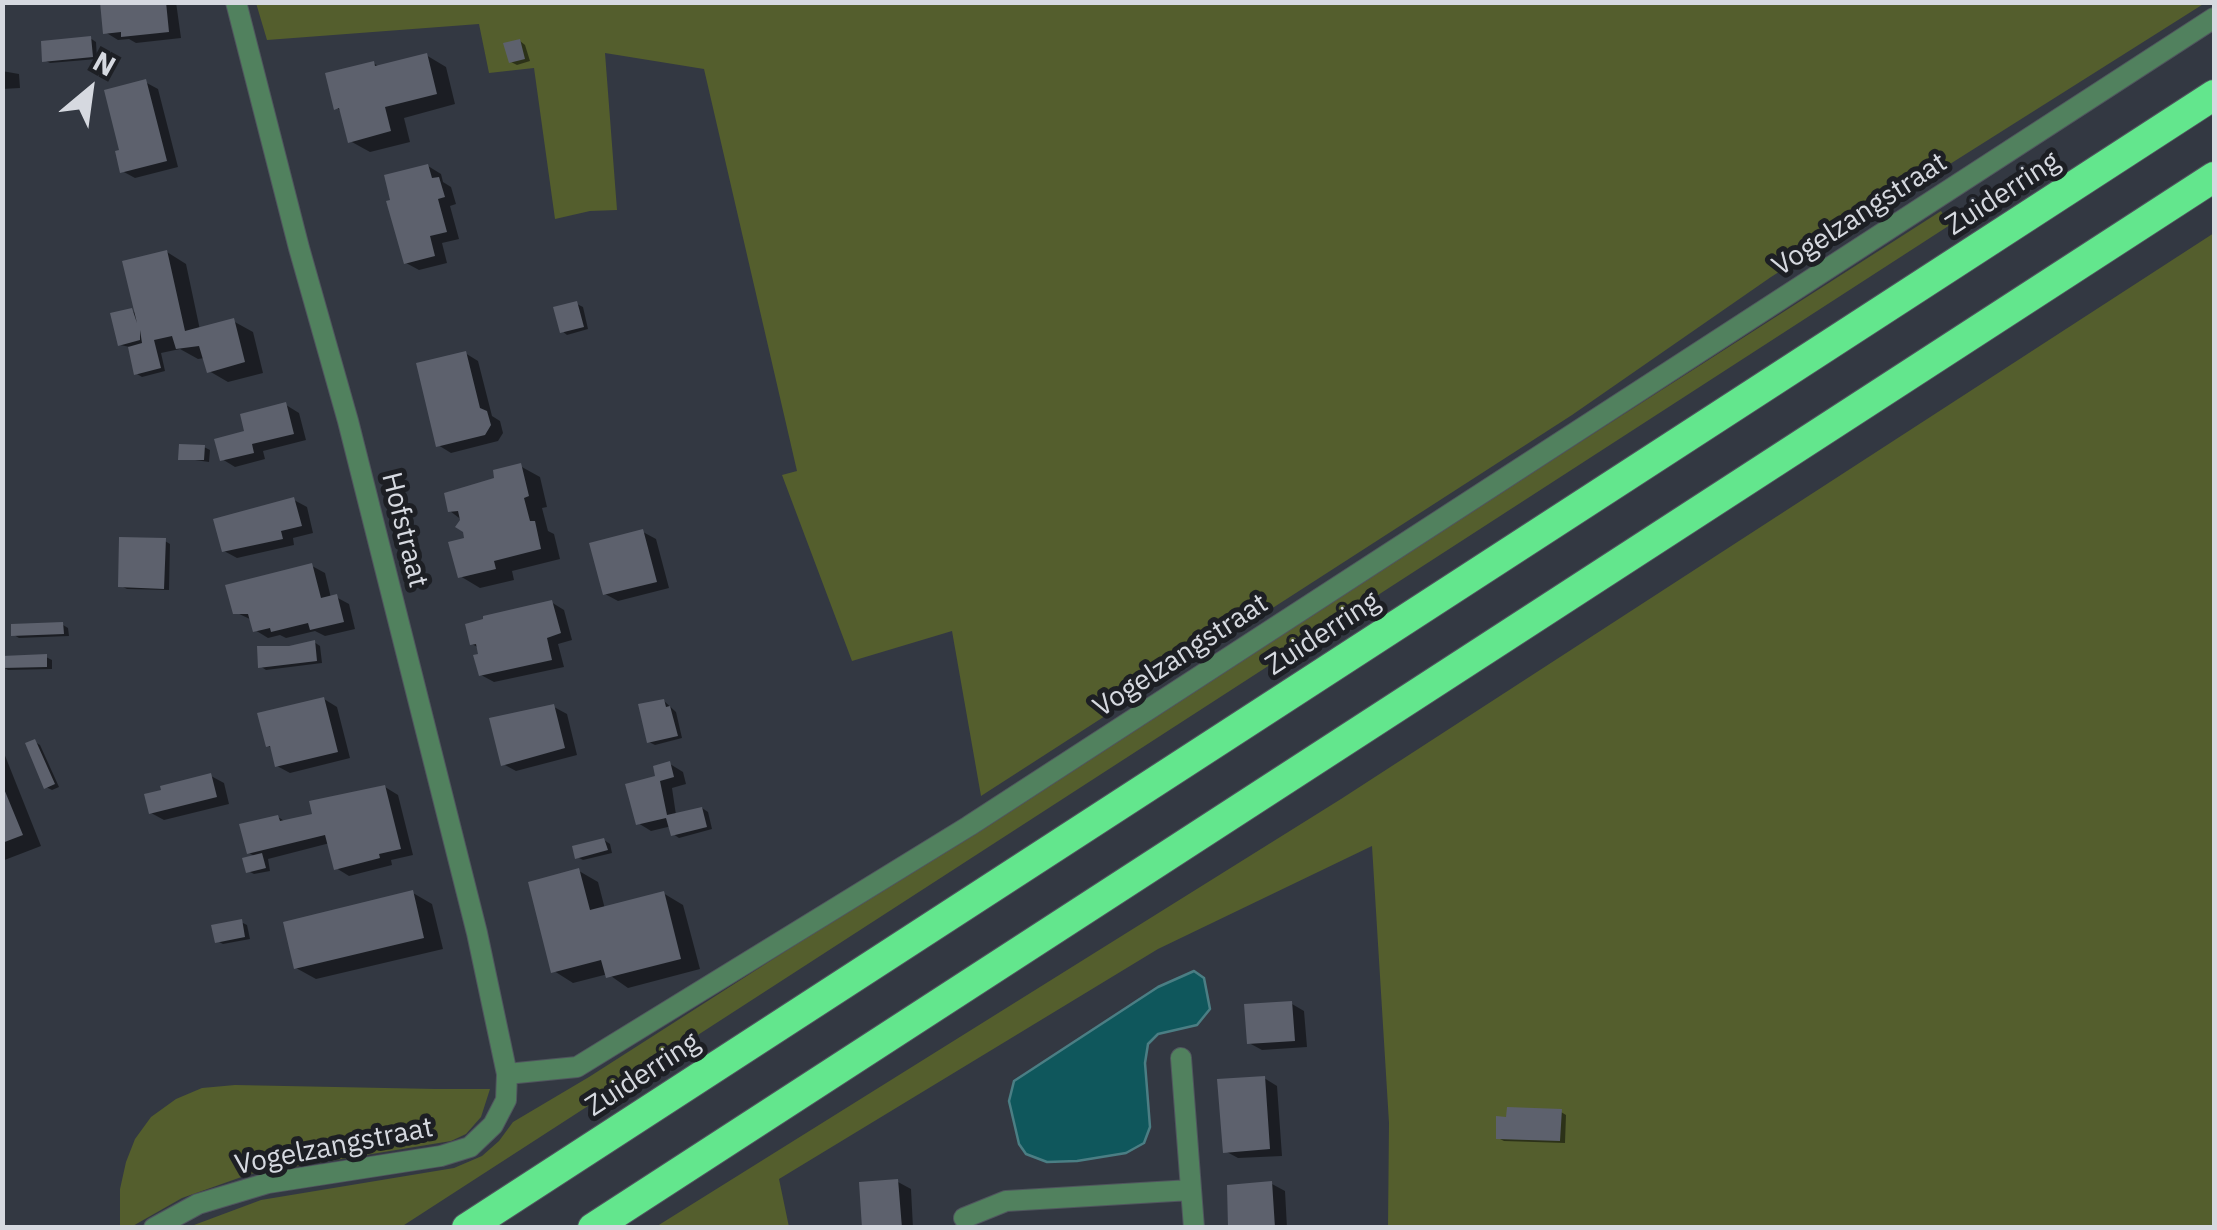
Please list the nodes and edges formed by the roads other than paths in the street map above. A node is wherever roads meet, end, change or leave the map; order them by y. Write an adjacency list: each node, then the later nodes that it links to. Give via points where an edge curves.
1 (236, 2): 6 (street, Hofstraat, via 348,421)
2 (2214, 18): 6 (street, Vogelzangstraat, via 969,826 576,1067)
3 (2214, 95): 10 (highway, Zuiderring)
4 (2214, 177): 11 (highway)
5 (1181, 1058): 7 (street)
6 (507, 1074): 9 (street, Vogelzangstraat, via 506,1100 470,1147 268,1183 198,1204)
7 (1191, 1190): 8 (street, via 1006,1201); 12 (street)
8 (964, 1218)
9 (154, 1228)
10 (467, 1228)
11 (592, 1228)
12 (1194, 1228)

